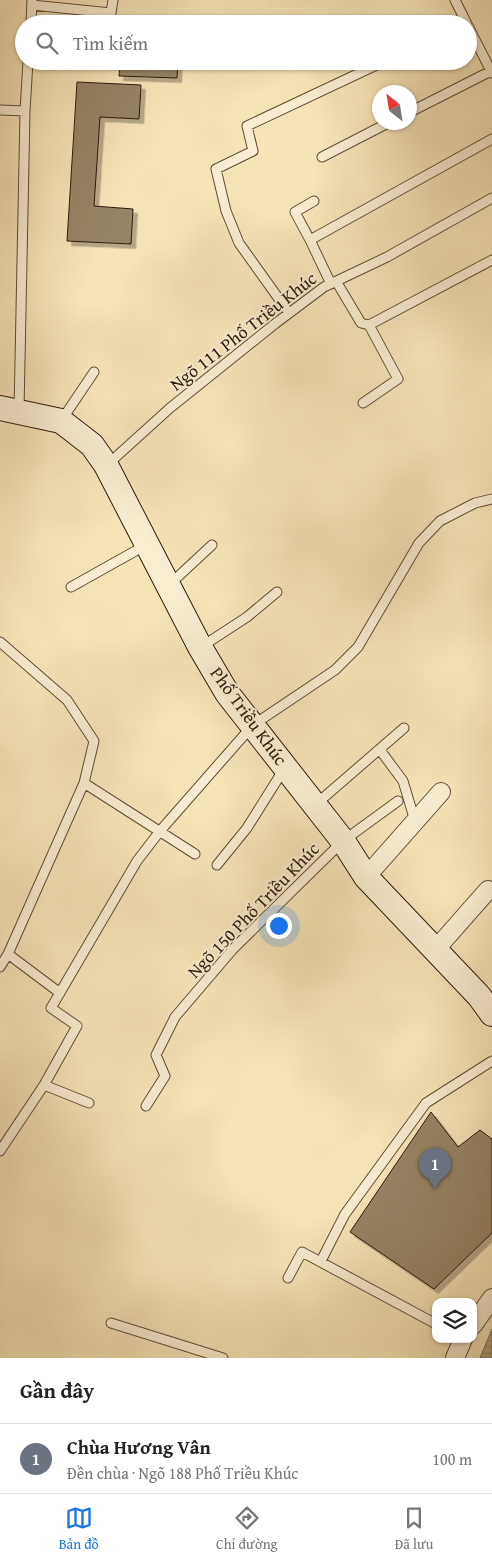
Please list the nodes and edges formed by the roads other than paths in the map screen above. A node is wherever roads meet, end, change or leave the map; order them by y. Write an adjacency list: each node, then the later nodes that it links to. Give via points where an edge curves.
1 (113, 0): 3 (lane, via 111,13)
2 (455, 0): 4 (lane)
3 (32, 3)
4 (463, 15)
5 (477, 43): 7 (lane)
6 (492, 54): 7 (lane)
7 (490, 69): 10 (lane)
8 (27, 70): 12 (lane)
9 (366, 70): 21 (lane, via 247,126 253,151 216,169 226,211 239,243)
10 (417, 108)
11 (0, 110): 12 (lane)
12 (25, 112): 25 (lane)
13 (374, 130): 15 (lane)
14 (492, 139): 18 (lane)
15 (322, 157)
16 (492, 198): 20 (lane, Ngõ 111 Phố Triều Khúc, via 387,257)
17 (314, 201): 18 (lane, via 295,212)
18 (310, 240): 20 (lane)
19 (492, 260): 22 (lane)
20 (334, 282): 21 (lane, Ngõ 111 Phố Triều Khúc); 22 (lane, via 361,323)
21 (289, 313): 27 (lane, Ngõ 111 Phố Triều Khúc, via 170,408)
22 (369, 325): 24 (lane, via 398,379)
23 (94, 372): 26 (lane)
24 (363, 402)
25 (10, 410): 26 (street, Phố Triều Khúc)
26 (61, 421): 27 (street, Phố Triều Khúc, via 92,445)
27 (106, 466): 29 (street, Phố Triều Khúc)
28 (492, 499): 36 (lane, via 475,503 440,521 419,543 358,646 334,670)
29 (148, 544): 31 (street, Phố Triều Khúc); 32 (lane)
30 (212, 545): 31 (lane)
31 (169, 585): 35 (street, Phố Triều Khúc)
32 (71, 587)
33 (276, 592): 35 (lane, via 247,617)
34 (0, 642): 40 (lane, via 67,700 94,741)
35 (200, 647): 36 (street, Phố Triều Khúc, via 227,693)
36 (253, 725): 39 (street, Phố Triều Khúc); 45 (lane)
37 (404, 728): 38 (lane)
38 (380, 750): 43 (lane); 44 (lane, via 403,781)
39 (286, 766): 43 (street, Phố Triều Khúc); 48 (lane, via 247,828)
40 (84, 783): 45 (lane); 52 (lane)
41 (441, 792): 44 (street)
42 (398, 801): 46 (lane)
43 (315, 805): 46 (street, Phố Triều Khúc)
44 (415, 821): 49 (street)
45 (160, 831): 47 (lane); 54 (lane, via 136,861)
46 (343, 841): 49 (street, Phố Triều Khúc); 59 (lane, Ngõ 150 Phố Triều Khúc, via 233,949 175,1017 156,1055 165,1076)
47 (195, 854)
48 (216, 865)
49 (366, 877): 51 (street, Phố Triều Khúc)
50 (488, 890): 51 (street)
51 (436, 949): 55 (street, Phố Triều Khúc)
52 (8, 954): 53 (lane); 54 (lane)
53 (0, 967)
54 (60, 993): 57 (lane, via 51,1008 77,1026)
55 (492, 1014)
56 (492, 1061): 61 (lane, via 426,1103 345,1214)
57 (44, 1085): 58 (lane); 60 (lane)
58 (89, 1103)
59 (146, 1106)
60 (0, 1151)
61 (321, 1261): 62 (lane, via 302,1252); 65 (lane)
62 (288, 1278)
63 (492, 1298): 64 (street)
64 (477, 1319)
65 (432, 1322)
66 (111, 1323): 68 (lane)
67 (461, 1343): 69 (street)
68 (223, 1358)
69 (455, 1358)

